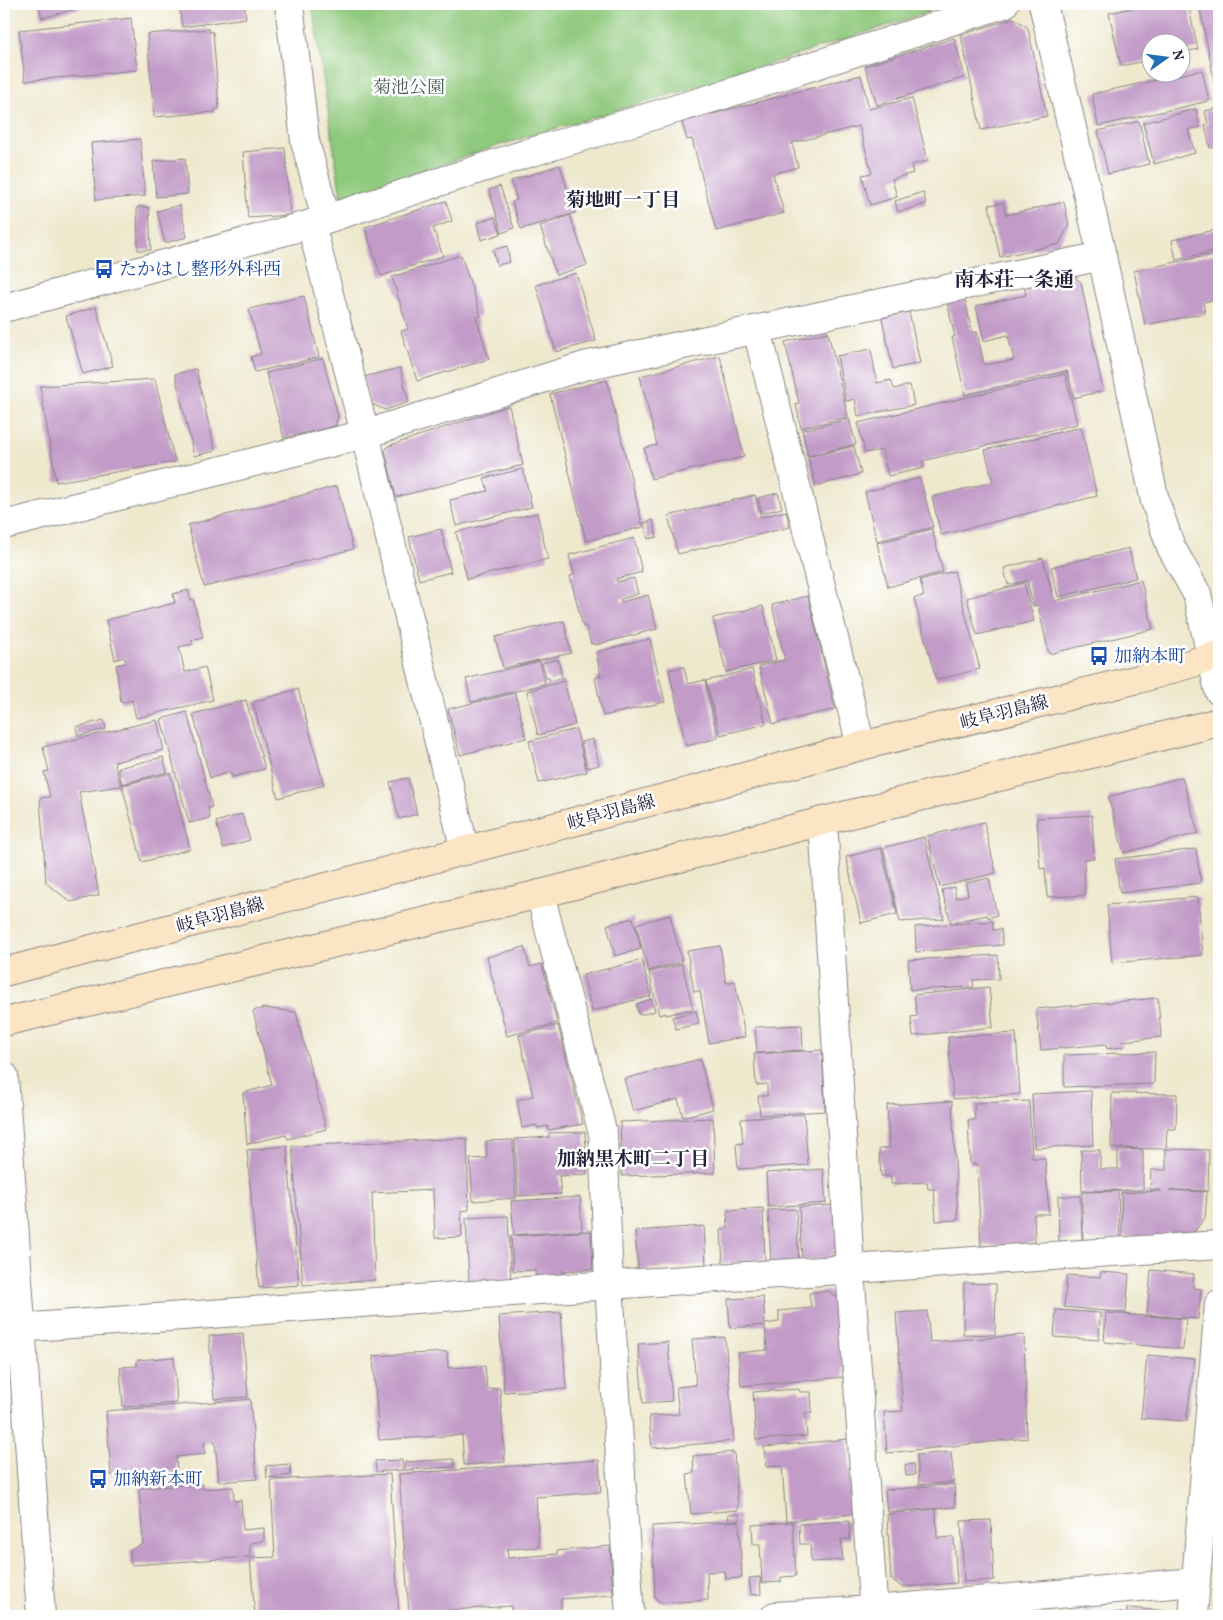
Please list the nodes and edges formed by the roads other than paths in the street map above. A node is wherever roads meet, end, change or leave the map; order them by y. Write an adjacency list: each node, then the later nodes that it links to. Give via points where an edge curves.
1 (289, 4): 4 (street)
2 (1004, 4): 4 (street)
3 (1043, 4): 5 (street)
4 (318, 222): 6 (street); 8 (street)
5 (1102, 256): 7 (street); 10 (street, via 1155,501 1171,547 1197,594)
6 (4, 308)
7 (757, 330): 8 (street, via 584,366); 13 (street)
8 (365, 434): 9 (street); 15 (street)
9 (4, 525)
10 (1216, 656): 11 (street); 13 (main road, 岐阜羽島線, via 1139,679)
11 (1219, 691)
12 (1219, 722): 14 (main road)
13 (861, 746): 15 (main road, 岐阜羽島線)
14 (823, 821): 16 (main road); 21 (street)
15 (465, 851): 17 (main road, 岐阜羽島線)
16 (540, 894): 18 (main road); 22 (street, via 603,1134)
17 (4, 972)
18 (4, 1022)
19 (4, 1076): 24 (street)
20 (1219, 1245): 21 (street)
21 (850, 1268): 22 (street); 26 (street)
22 (609, 1285): 24 (street); 28 (street)
23 (1219, 1304): 25 (street)
24 (12, 1328): 27 (street)
25 (1196, 1582): 26 (street); 30 (street)
26 (874, 1613): 29 (street)
27 (41, 1616)
28 (630, 1616)
29 (775, 1616)
30 (1193, 1616)

